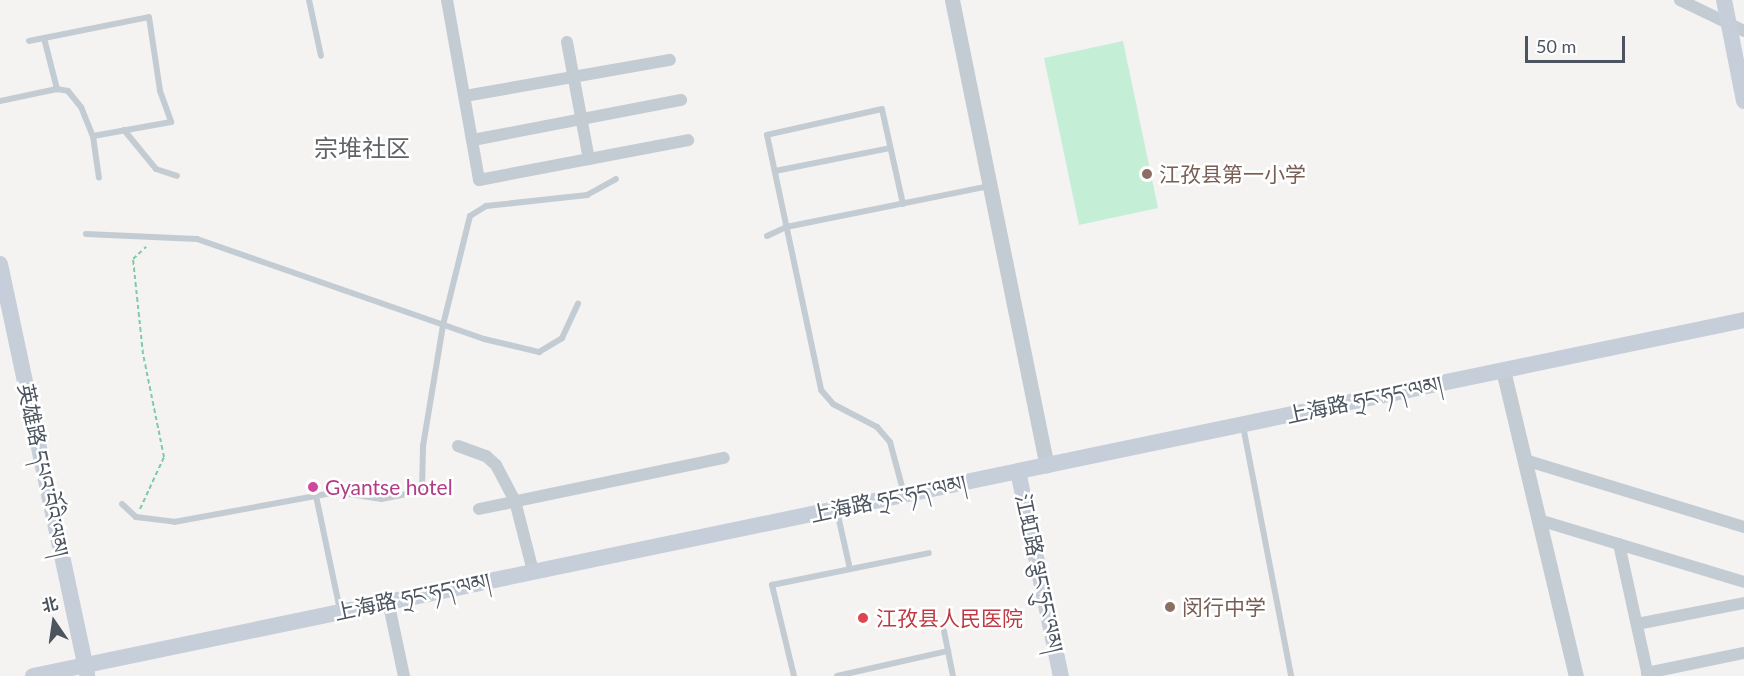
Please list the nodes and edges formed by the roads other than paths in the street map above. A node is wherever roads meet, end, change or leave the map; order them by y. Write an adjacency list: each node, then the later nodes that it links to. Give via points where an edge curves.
1 (309, 0): 10 (lane)
2 (447, 0): 14 (street)
3 (952, 0): 29 (street)
4 (1680, 0): 6 (street)
5 (1724, 0): 6 (main road)
6 (1736, 28): 17 (main road)
7 (44, 38): 8 (lane); 13 (lane); 19 (lane, via 149,17 160,91 171,122)
8 (29, 41)
9 (567, 42): 12 (street)
10 (321, 56)
11 (670, 60): 12 (street)
12 (573, 77): 14 (street); 18 (street)
13 (57, 89): 15 (lane); 20 (lane, via 68,91 81,106)
14 (465, 96): 21 (street)
15 (0, 100)
16 (681, 100): 18 (street)
17 (1744, 101)
18 (580, 120): 21 (street); 24 (street)
19 (124, 130): 20 (lane); 26 (lane, via 156,169)
20 (93, 136): 27 (lane)
21 (473, 140): 24 (street, via 479,180)
22 (688, 141): 24 (street)
23 (890, 148): 25 (lane); 25 (lane, via 882,109 767,135); 30 (lane)
24 (589, 159)
25 (775, 171): 31 (lane)
26 (177, 176)
27 (99, 178)
28 (616, 179): 37 (lane, via 587,195 486,206 471,216)
29 (990, 186): 30 (lane); 43 (street)
30 (903, 204): 31 (lane)
31 (786, 227): 33 (lane); 45 (lane, via 820,390 833,404 877,427 890,442)
32 (86, 234): 37 (lane, via 197,239)
33 (767, 236)
34 (0, 264): 65 (main road, 英雄路 དཔའ་བོའི་ལམ།)
35 (578, 303): 37 (lane, via 562,338 539,352)
36 (1744, 320): 38 (main road, 上海路 ཧྲང་ཧད་ལམ།)
37 (443, 325): 46 (lane, via 423,446 422,491 381,499 337,492)
38 (1503, 370): 39 (main road, 上海路 ཧྲང་ཧད་ལམ།); 42 (street)
39 (1243, 424): 43 (main road, 上海路 ཧྲང་ཧད་ལམ།); 73 (lane)
40 (458, 446): 47 (street, via 486,456 496,465)
41 (724, 459): 47 (street)
42 (1525, 460): 51 (street); 52 (street)
43 (1047, 465): 44 (main road, 上海路 ཧྲང་ཧད་ལམ།)
44 (1018, 471): 45 (main road, 上海路 ཧྲང་ཧད་ལམ།); 72 (main road, 江虹路 ལྕང་ཧུང་ལམ།)
45 (904, 494): 50 (main road, 上海路 ཧྲང་ཧད་ལམ།)
46 (316, 496): 48 (lane, via 174,522 136,517); 60 (lane)
47 (515, 501): 49 (street); 56 (street)
48 (122, 504)
49 (479, 508)
50 (836, 508): 55 (lane); 56 (main road, 上海路 ཧྲང་ཧད་ལམ།)
51 (1539, 520): 53 (street); 74 (street)
52 (1744, 526)
53 (1619, 544): 57 (street); 61 (street)
54 (929, 553): 55 (lane)
55 (850, 569): 69 (lane, via 772,585)
56 (533, 571): 58 (main road, 上海路 ཧྲང་ཧད་ལམ།)
57 (1744, 582)
58 (388, 601): 60 (main road, 上海路 ཧྲང་ཧད་ལམ།); 68 (street)
59 (1744, 603): 61 (street)
60 (340, 611): 65 (main road, 上海路 ཧྲང་ཧད་ལམ།)
61 (1636, 624): 66 (street)
62 (944, 631): 63 (lane)
63 (948, 651): 70 (lane); 71 (lane)
64 (1744, 653): 66 (street)
65 (86, 670): 67 (main road, 上海路 ཧྲང་ཧད་ལམ།)
66 (1647, 674)
67 (33, 676)
68 (404, 676)
69 (794, 676)
70 (837, 676)
71 (953, 676)
72 (1061, 676)
73 (1292, 676)
74 (1576, 676)

